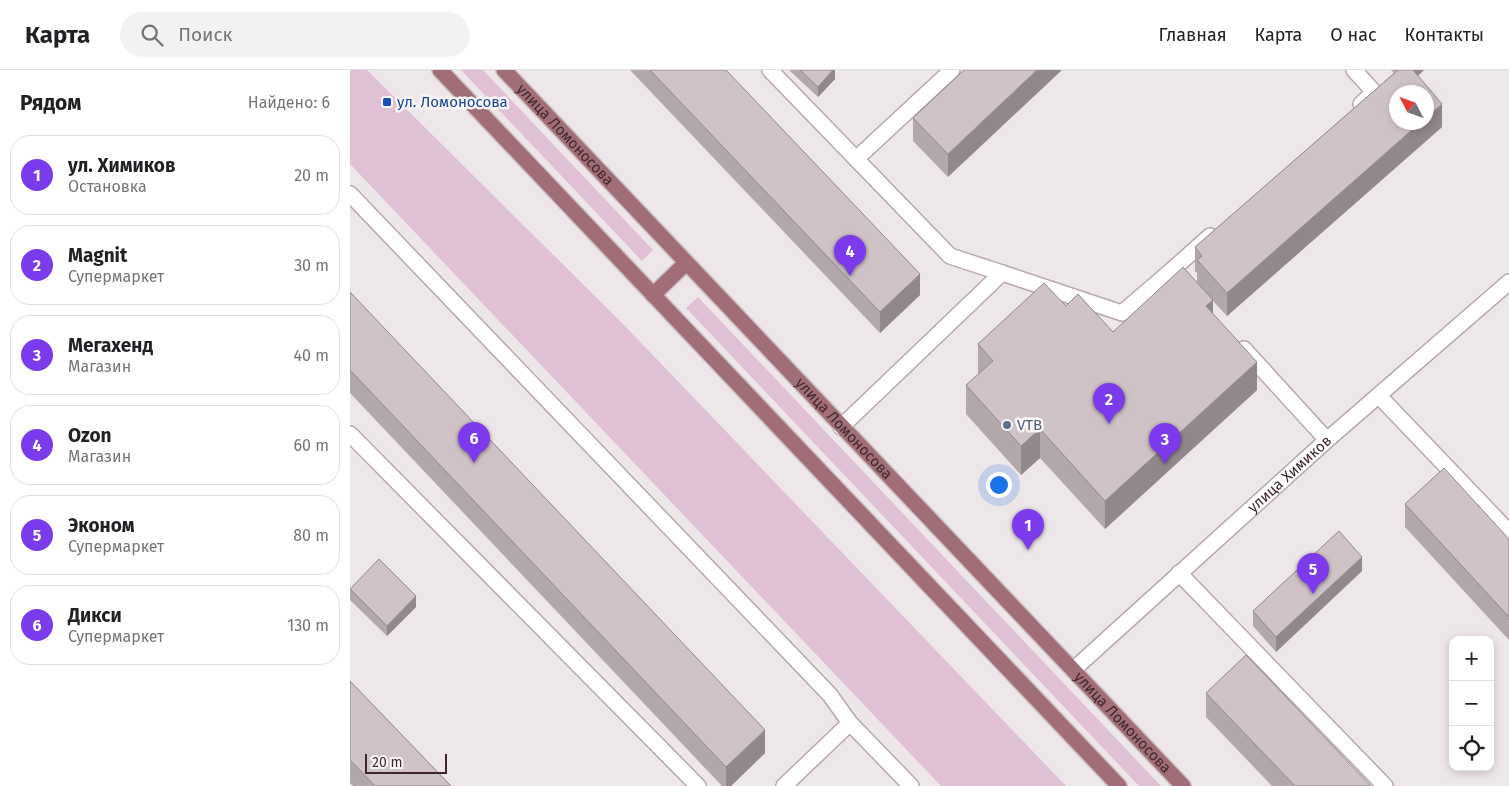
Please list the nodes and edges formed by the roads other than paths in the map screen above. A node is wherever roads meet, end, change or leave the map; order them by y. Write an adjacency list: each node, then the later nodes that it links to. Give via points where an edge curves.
1 (440, 70): 14 (main road)
2 (504, 70): 10 (main road, улица Ломоносова)
3 (770, 70): 7 (street)
4 (952, 70): 7 (street)
5 (1354, 70): 6 (street, via 1374,92)
6 (1351, 112)
7 (856, 159): 12 (street, via 950,256)
8 (350, 194): 24 (street, via 830,695)
9 (1224, 224): 11 (street)
10 (686, 263): 14 (main road); 18 (main road, улица Ломоносова)
11 (1172, 270): 12 (street, via 1122,313); 15 (street)
12 (1002, 273): 18 (street)
13 (1509, 282): 17 (street, улица Химиков)
14 (653, 294): 28 (main road)
15 (1197, 297)
16 (1234, 338): 20 (street)
17 (1379, 396): 20 (street, улица Химиков); 21 (street)
18 (841, 427): 23 (main road, улица Ломоносова)
19 (350, 434): 25 (street)
20 (1327, 440): 22 (street, улица Химиков)
21 (1509, 532)
22 (1179, 573): 23 (street, улица Химиков); 30 (street)
23 (1073, 670): 29 (main road, улица Ломоносова)
24 (850, 723): 26 (street); 27 (street)
25 (698, 786)
26 (784, 786)
27 (911, 786)
28 (1119, 786)
29 (1183, 786)
30 (1385, 786)

